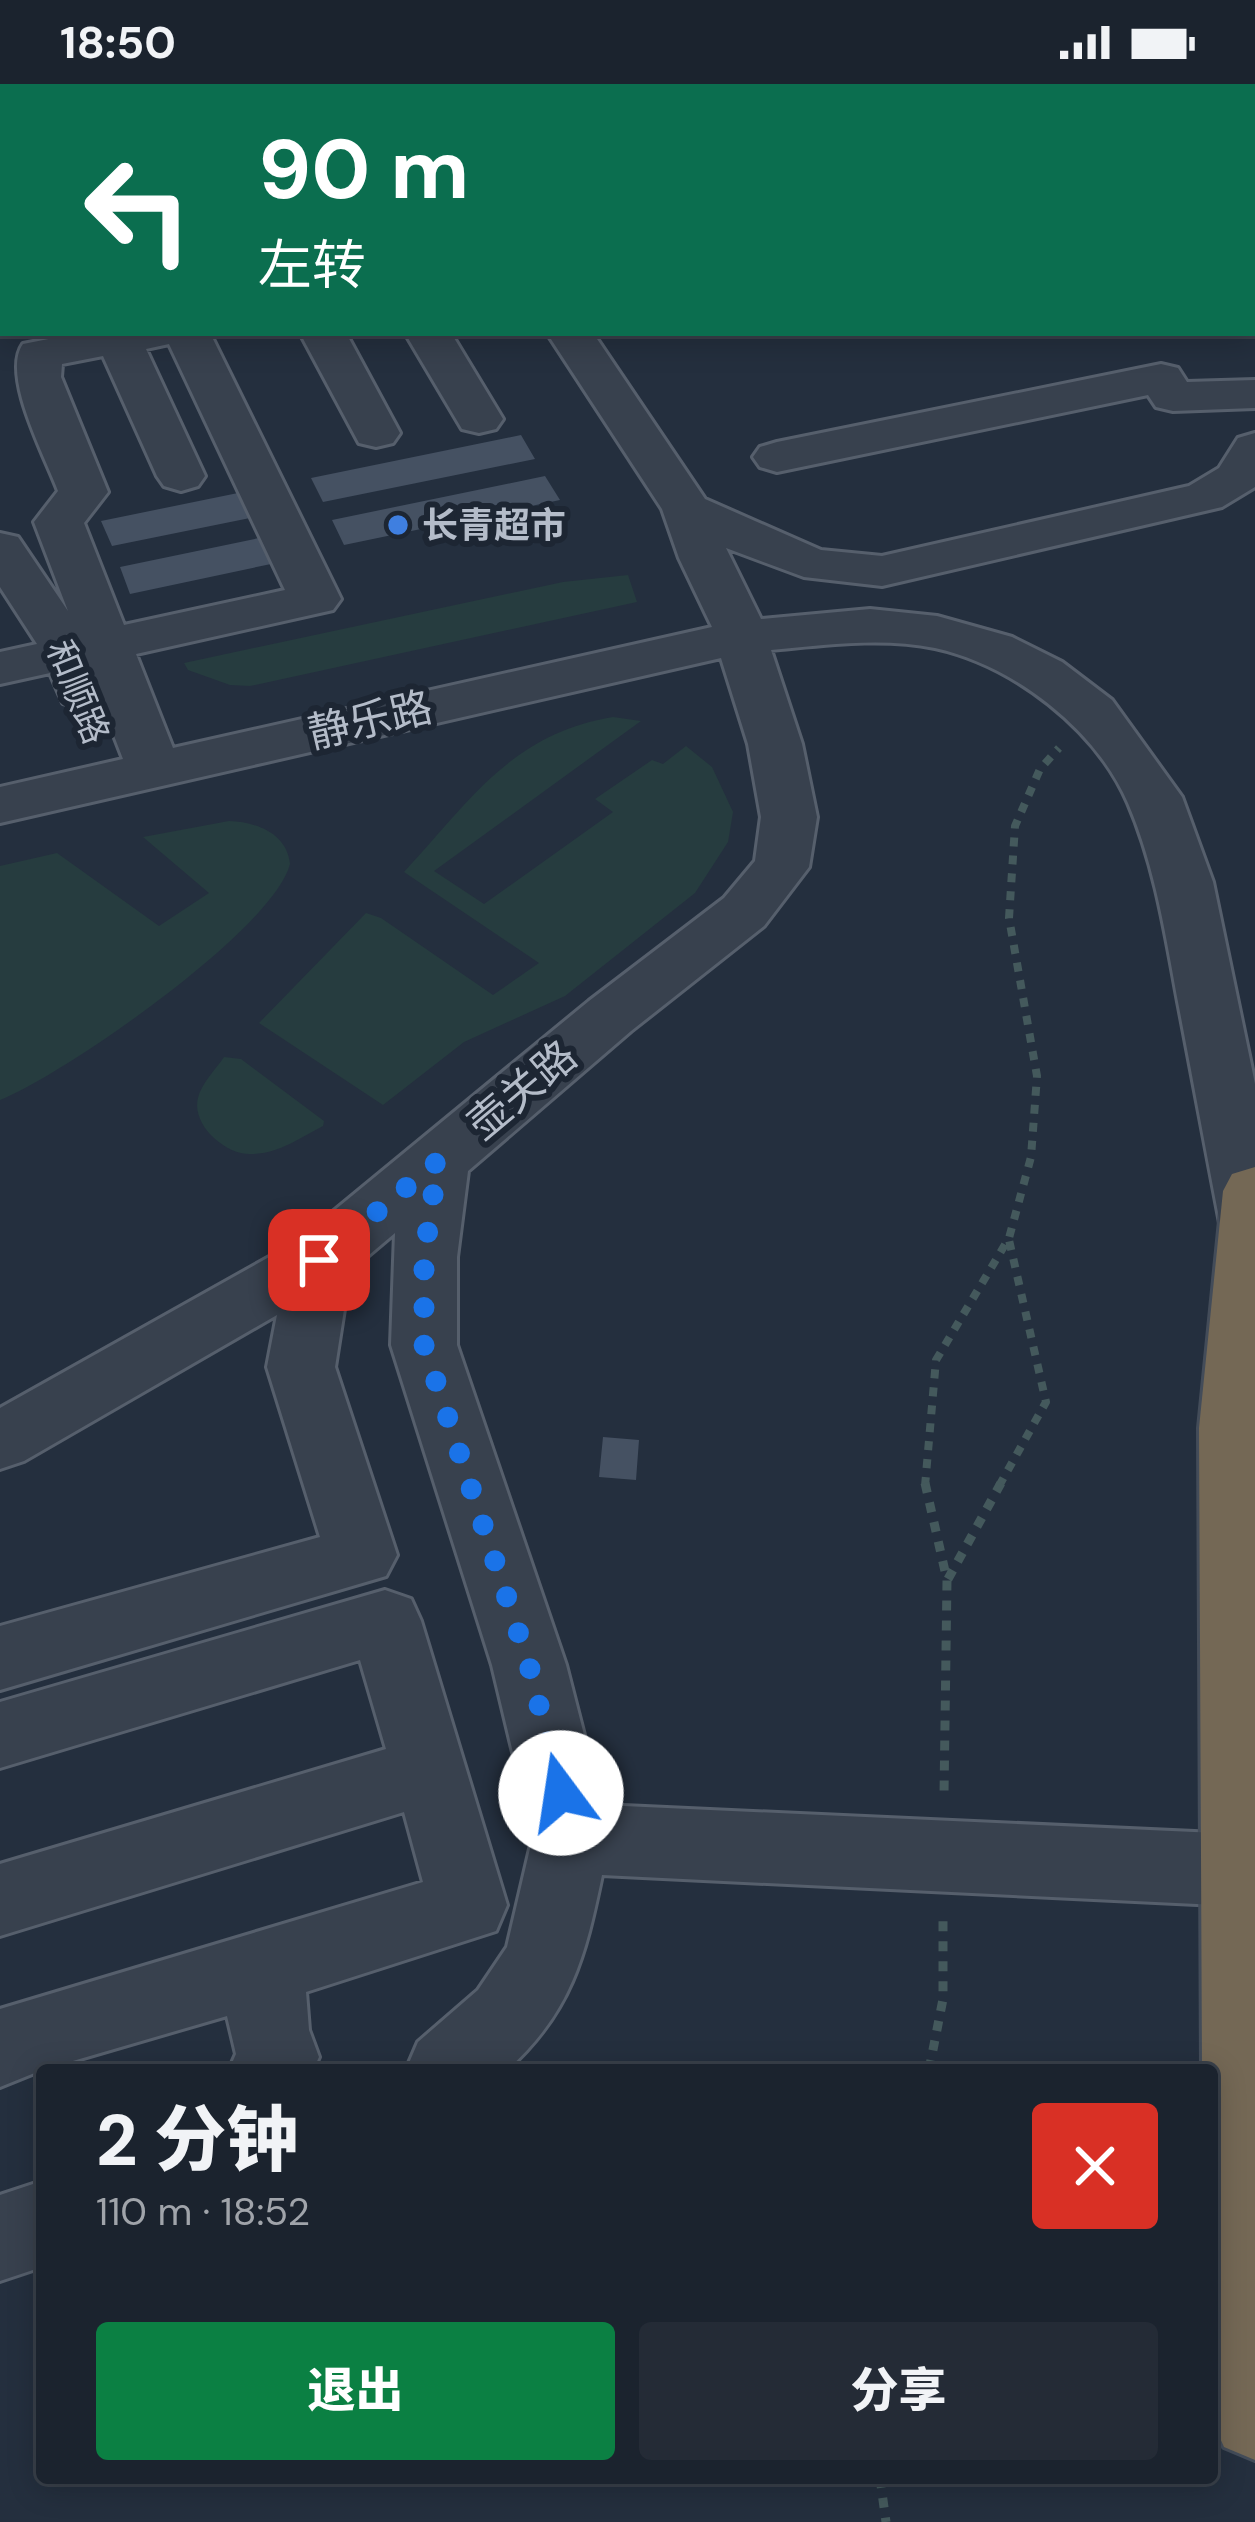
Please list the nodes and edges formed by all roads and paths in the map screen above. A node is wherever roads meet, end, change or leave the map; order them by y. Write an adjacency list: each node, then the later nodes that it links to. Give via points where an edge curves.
1 (132, 336): 7 (street)
2 (144, 336): 13 (street)
3 (189, 336): 18 (street, via 315,599)
4 (325, 336): 10 (street)
5 (430, 336): 9 (street)
6 (572, 336): 14 (street, 壶关路)
7 (34, 344): 18 (street, via 38,377 83,492 59,522)
8 (1255, 394): 12 (street, via 1173,397 1161,378)
9 (479, 419)
10 (376, 433)
11 (1255, 448): 14 (street, via 1231,485 1205,497 882,572 800,564)
12 (778, 457)
13 (182, 476)
14 (687, 509): 17 (street, 壶关路)
15 (0, 548): 16 (street, 和顺路)
16 (19, 604): 18 (street, 和顺路)
17 (737, 623): 20 (street, 静乐路, via 937,632 993,648); 21 (street, 静乐路); 24 (street, 壶关路, via 776,744 789,817 781,867 744,912)
18 (87, 649): 19 (street); 21 (street, 和顺路)
19 (0, 668)
20 (1093, 712): 25 (street, 静乐路, via 1154,797 1184,882); 26 (path, via 1040,769 1015,826 1009,918 1037,1076 1031,1156)
21 (128, 759): 22 (street, 静乐路); 23 (street, 静乐路)
22 (0, 773)
23 (0, 805)
24 (438, 1161): 27 (street); 33 (street, 壶关路, via 424,1257 424,1345 529,1665)
25 (1253, 1207): 35 (highway, via 1233,1428)
26 (1009, 1238): 29 (path, via 935,1360 925,1486); 29 (path, via 1046,1402)
27 (319, 1260): 28 (street); 30 (street, via 301,1367 361,1555)
28 (0, 1441)
29 (947, 1580): 34 (path)
30 (0, 1658)
31 (0, 1735): 32 (street, via 385,1621)
32 (430, 1770): 36 (street); 37 (street, via 468,1904)
33 (572, 1836): 34 (street); 40 (street, 壶关路, via 544,1961 507,2017)
34 (943, 1856): 35 (street); 41 (path, via 943,1999)
35 (1238, 1870): 44 (highway)
36 (0, 1900)
37 (264, 1967): 38 (street); 39 (street)
38 (0, 2048)
39 (274, 2064)
40 (454, 2064)
41 (930, 2064)
42 (36, 2226): 43 (street)
43 (0, 2238)
44 (1255, 2416)
45 (881, 2484): 46 (path)
46 (886, 2522)

